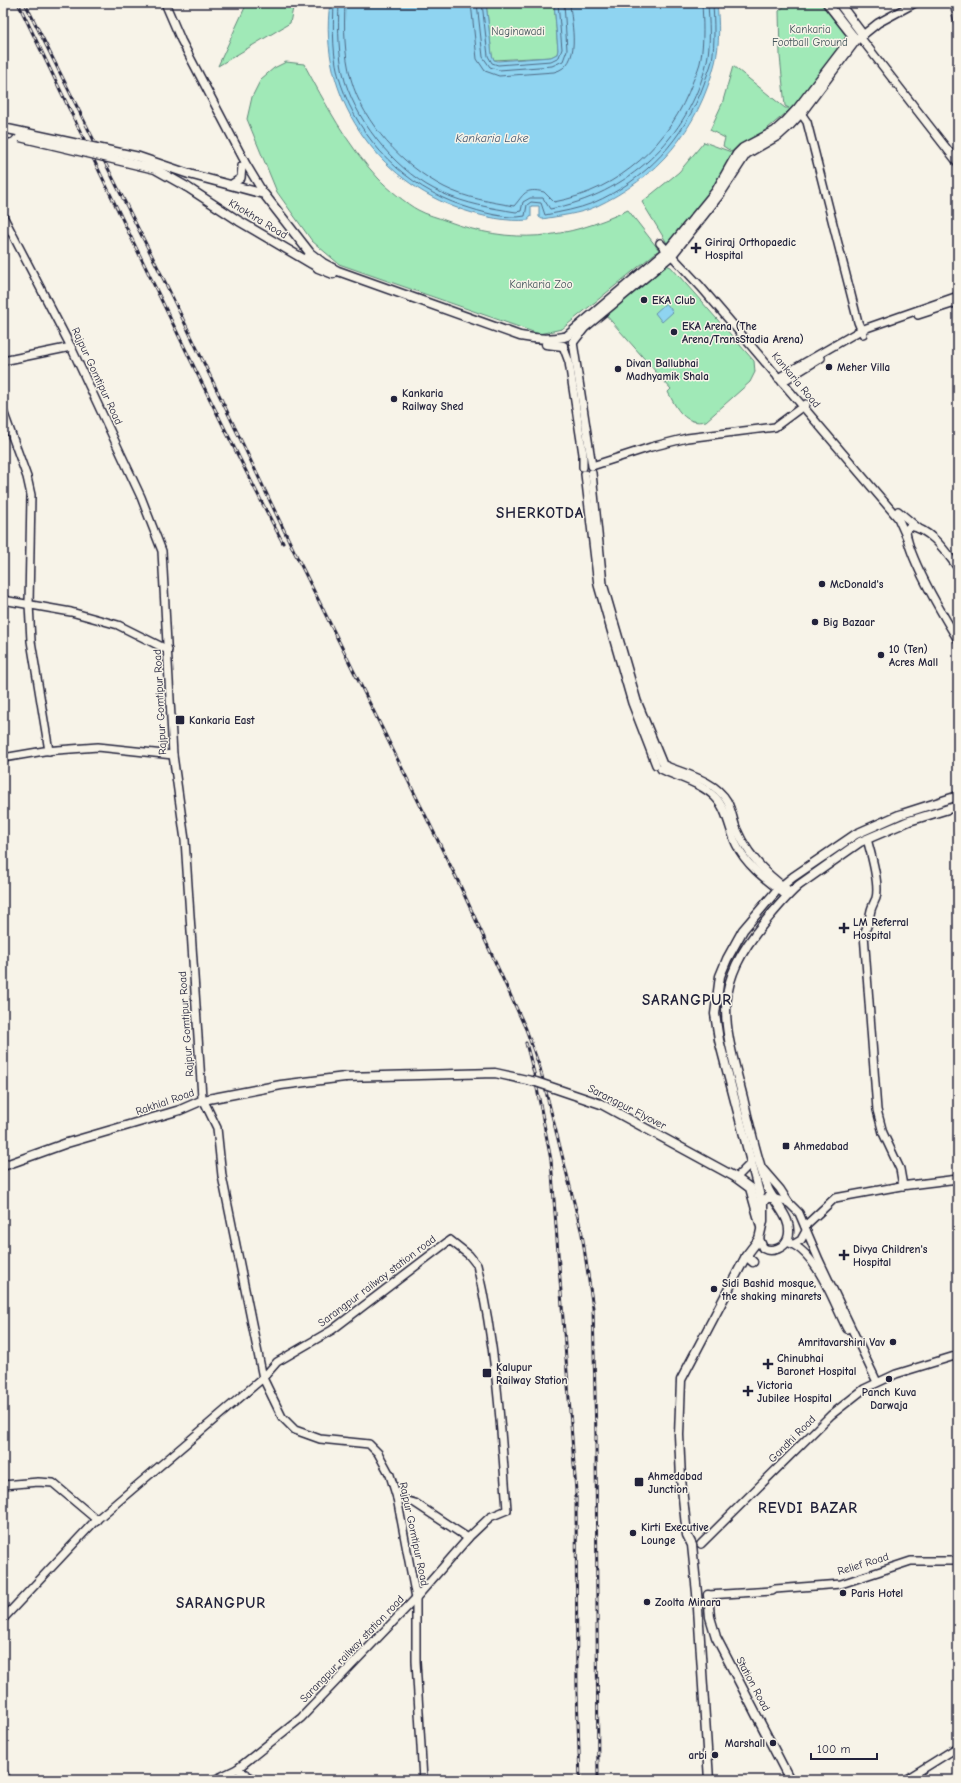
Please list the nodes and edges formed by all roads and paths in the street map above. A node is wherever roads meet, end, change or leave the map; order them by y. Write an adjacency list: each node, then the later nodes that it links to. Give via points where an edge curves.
1 (160, 3): 14 (main road, via 177,42)
2 (164, 3): 16 (main road, via 180,40)
3 (827, 3): 9 (main road)
4 (839, 3): 9 (main road)
5 (906, 3): 9 (main road)
6 (915, 3): 9 (main road)
7 (954, 3): 8 (main road)
8 (958, 22)
9 (858, 36): 10 (main road); 13 (main road)
10 (800, 110): 19 (main road, via 775,131 743,148 737,154 712,196); 26 (main road, via 807,122)
11 (3, 128): 15 (main road, Khokhra Road, bridge, via 139,157 189,174)
12 (5, 134): 20 (main road, Khokhra Road, bridge, via 155,169)
13 (958, 163)
14 (242, 166): 15 (main road, via 241,178); 16 (main road)
15 (232, 184): 16 (main road, Khokhra Road)
16 (261, 193): 21 (main road)
17 (3, 216): 29 (main road, Rajpur Gomtipur Road)
18 (660, 243): 19 (main road)
19 (671, 252): 27 (main road); 28 (main road, via 584,328); 31 (main road, Kankaria Road, via 704,284)
20 (296, 254): 21 (main road); 22 (main road, Khokhra Road)
21 (308, 254): 22 (main road); 23 (main road)
22 (318, 268): 23 (main road, Khokhra Road)
23 (333, 271): 27 (main road, via 493,328 519,340)
24 (958, 296): 26 (main road)
25 (958, 302): 26 (main road)
26 (862, 332): 31 (main road)
27 (565, 340): 28 (main road, via 570,347); 34 (main road, via 583,454)
28 (573, 342): 34 (main road)
29 (71, 347): 30 (main road); 41 (main road, Rajpur Gomtipur Road, via 141,497 162,551)
30 (3, 361)
31 (782, 379): 32 (main road, Kankaria Road)
32 (805, 405): 34 (main road, via 775,427 687,438 651,447); 35 (main road, via 902,516); 36 (main road, Kankaria Road, via 898,518)
33 (3, 411): 39 (main road, via 27,477 30,495)
34 (589, 470): 48 (main road, via 598,585 632,703 661,765 704,788 722,804 737,846 748,861)
35 (918, 528): 36 (main road, via 910,526 906,530); 37 (main road, via 940,543)
36 (906, 538): 40 (main road, Kankaria Road, via 920,571)
37 (958, 568)
38 (3, 600): 39 (main road)
39 (29, 604): 41 (main road, via 118,625); 42 (main road, via 35,672)
40 (958, 640)
41 (168, 650): 43 (main road, Rajpur Gomtipur Road)
42 (49, 751): 43 (main road, via 98,748); 44 (main road)
43 (173, 755): 51 (main road, Rajpur Gomtipur Road, via 185,840)
44 (3, 758)
45 (958, 796): 48 (main road, via 899,815 856,834)
46 (958, 806): 47 (main road, via 909,821)
47 (867, 839): 49 (main road); 59 (main road, via 876,885 876,898 864,934 877,1110 881,1127 900,1169)
48 (780, 887): 49 (main road); 53 (main road, via 743,930 723,967 716,995 715,1014 719,1040)
49 (789, 894): 55 (main road, via 754,936 733,968 726,1002 725,1018 729,1041)
50 (342, 1077): 51 (main road, Rakhial Road); 56 (main road, Sarangpur Flyover, bridge, via 495,1073 536,1082 601,1104)
51 (203, 1099): 52 (main road, Rakhial Road, via 69,1137); 54 (main road, Rakhial Road, via 180,1110 67,1143); 71 (main road, Rajpur Gomtipur Road, via 217,1128 222,1176)
52 (3, 1162)
53 (752, 1162): 56 (main road); 58 (main road)
54 (3, 1166)
55 (761, 1167): 60 (main road); 62 (main road, via 780,1188)
56 (737, 1176): 58 (main road, Sarangpur Flyover)
57 (958, 1179): 59 (main road)
58 (752, 1185): 60 (main road, Sarangpur Flyover); 63 (main road); 64 (main road)
59 (903, 1186): 65 (main road, via 836,1198)
60 (768, 1189): 61 (main road)
61 (773, 1198): 62 (main road); 63 (main road, via 767,1198); 67 (main road, via 787,1223)
62 (789, 1203): 65 (main road, via 799,1214)
63 (762, 1204): 64 (main road)
64 (762, 1229): 66 (main road)
65 (806, 1229): 67 (main road, via 801,1240); 72 (main road)
66 (759, 1239): 67 (main road, via 763,1248 772,1250); 68 (main road)
67 (790, 1243): 72 (main road, via 800,1248 814,1264)
68 (746, 1256): 69 (main road); 83 (main road, via 681,1380 679,1435 682,1483 687,1535 692,1545)
69 (753, 1262)
70 (958, 1354): 72 (main road, Gandhi Road)
71 (264, 1378): 74 (main road, Rajpur Gomtipur Road, via 282,1417 295,1430 320,1439 369,1444 390,1475); 75 (main road, Sarangpur railway station road); 76 (main road, Sarangpur railway station road, via 277,1362 332,1330 450,1240 477,1265 492,1342 507,1510 490,1517)
72 (875, 1383): 77 (main road, Gandhi Road, via 832,1415)
73 (3, 1485): 75 (main road, via 52,1483)
74 (397, 1498): 76 (main road, via 415,1503); 80 (main road, Rajpur Gomtipur Road)
75 (97, 1520): 81 (main road, Sarangpur railway station road)
76 (468, 1538): 80 (main road, Sarangpur railway station road)
77 (701, 1544)
78 (958, 1561): 79 (main road, Relief Road, via 911,1561 841,1584 772,1591)
79 (707, 1593): 82 (main road, Station Road)
80 (416, 1598): 85 (main road, Sarangpur railway station road, via 301,1718); 90 (main road, Rajpur Gomtipur Road, via 416,1661)
81 (3, 1619)
82 (713, 1630): 83 (main road, via 708,1633); 92 (main road, Station Road)
83 (700, 1632): 91 (main road)
84 (958, 1747): 93 (main road)
85 (237, 1769): 88 (main road, Sarangpur railway station road); 89 (main road)
86 (3, 1772): 87 (main road)
87 (7, 1780)
88 (214, 1780)
89 (255, 1780)
90 (423, 1780)
91 (709, 1780)
92 (790, 1780)
93 (905, 1780)

